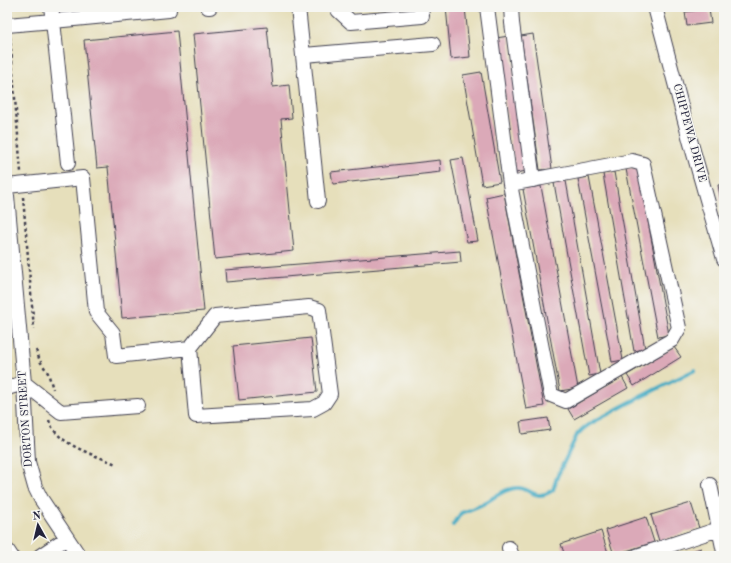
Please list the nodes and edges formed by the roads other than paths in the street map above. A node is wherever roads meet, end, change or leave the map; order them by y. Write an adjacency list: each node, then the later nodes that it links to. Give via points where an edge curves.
1 (169, 7): 8 (street, via 169,10)
2 (298, 7): 11 (street)
3 (338, 7): 4 (street, via 351,22 422,16)
4 (421, 7)
5 (487, 7): 14 (street)
6 (512, 7): 13 (street)
7 (655, 7): 18 (street, CHIPPEWA DRIVE, via 690,140)
8 (52, 14): 9 (street); 12 (street)
9 (9, 25)
10 (433, 44): 11 (street)
11 (304, 54): 17 (street)
12 (68, 163)
13 (533, 180): 14 (street); 14 (street, via 632,161 643,164 678,328 672,340 566,401 550,395)
14 (510, 184)
15 (7, 186): 20 (street, via 83,178 96,312 113,333 116,356)
16 (7, 196): 21 (street, DORTON STREET)
17 (318, 201)
18 (718, 218): 19 (street, CHIPPEWA DRIVE)
19 (724, 259)
20 (190, 348): 20 (street, via 215,316 309,307 319,310 330,394 324,403 313,409 196,416)
21 (24, 383): 22 (street); 23 (street, via 61,412); 26 (street, DORTON STREET, via 27,449 31,475 41,499)
22 (7, 388)
23 (138, 406)
24 (710, 485): 25 (street)
25 (719, 529): 28 (street); 32 (street)
26 (68, 538): 30 (street); 31 (street, DORTON STREET)
27 (7, 550): 29 (street)
28 (724, 552)
29 (11, 556)
30 (40, 556)
31 (79, 556)
32 (637, 556)

